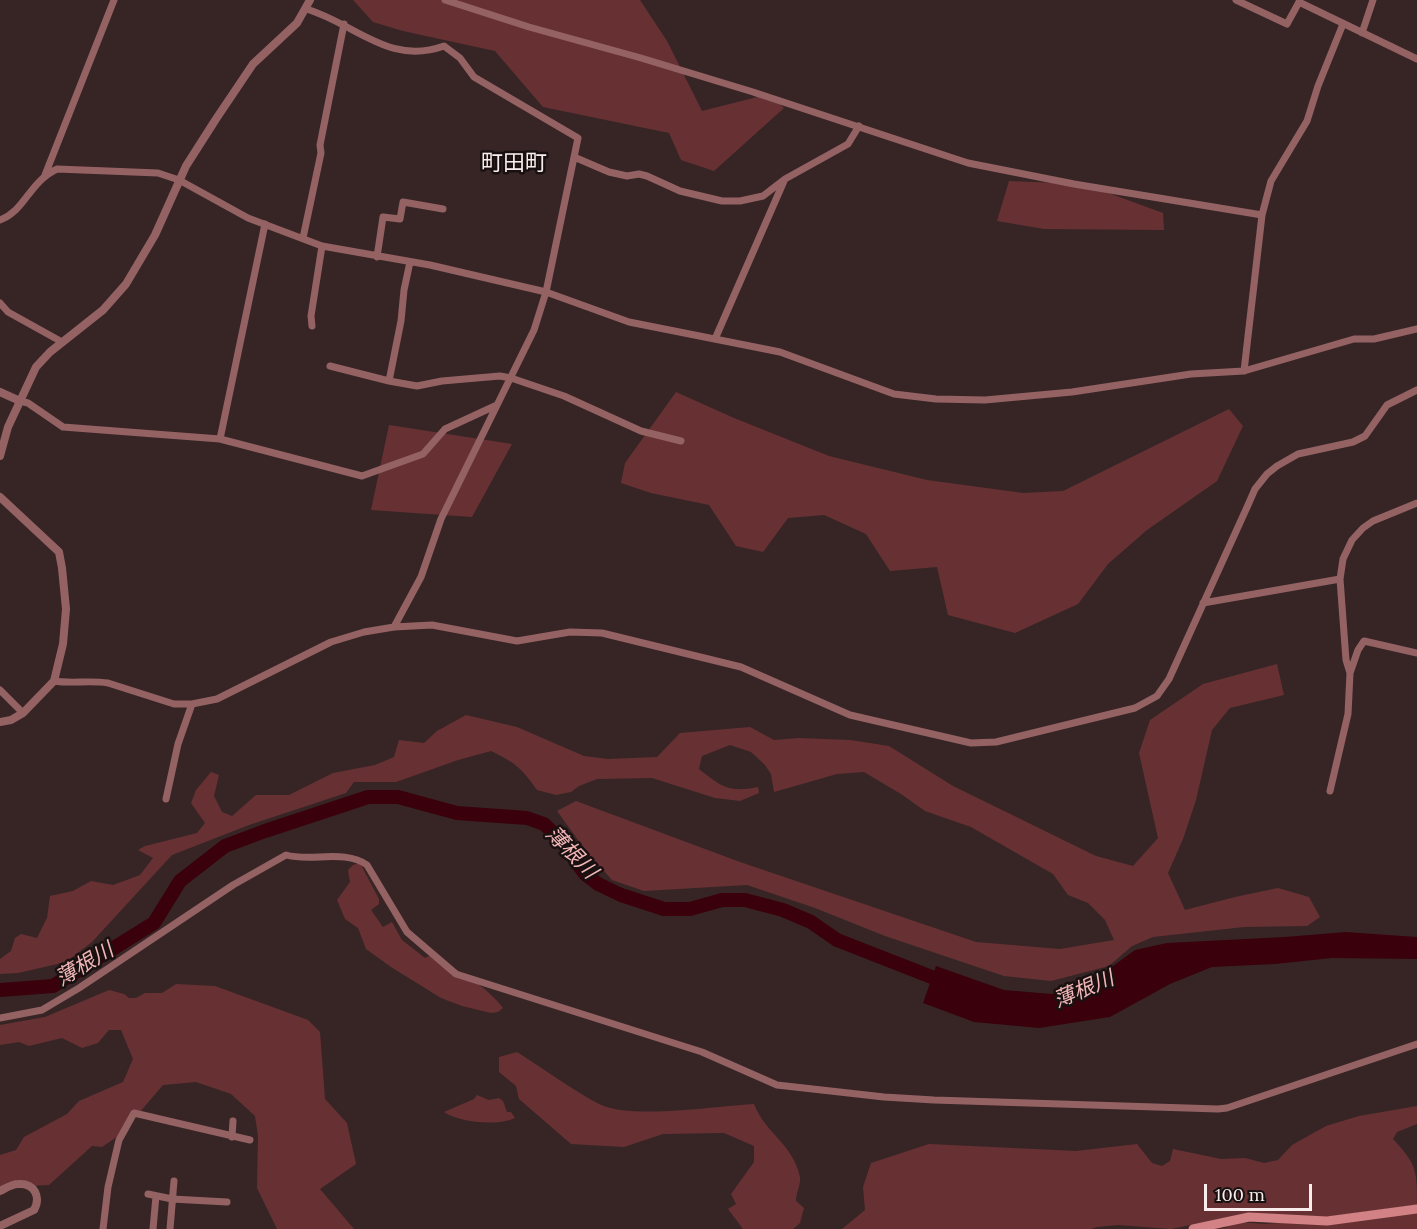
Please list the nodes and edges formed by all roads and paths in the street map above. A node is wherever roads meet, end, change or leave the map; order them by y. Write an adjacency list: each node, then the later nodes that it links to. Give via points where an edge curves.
1 (114, 0): 13 (street)
2 (445, 0): 11 (street)
3 (1236, 0): 5 (street, via 1287,24)
4 (1373, 0): 9 (street)
5 (1298, 1): 8 (street)
6 (308, 4): 7 (street); 15 (street, via 297,23 253,63)
7 (344, 24): 12 (street, via 385,46 421,52 444,46 460,58 474,77 578,138); 20 (street)
8 (1343, 24): 9 (street); 17 (street, via 1307,121 1271,181)
9 (1362, 33): 10 (street)
10 (1417, 59)
11 (859, 126): 14 (street, via 848,144); 17 (street, via 968,163)
12 (574, 157): 14 (street, via 609,172 647,176 680,191 722,201 763,196); 24 (street)
13 (45, 175): 15 (street, via 57,170 147,172); 18 (street, via 15,212)
14 (785, 178): 28 (street)
15 (178, 180): 19 (street); 29 (street, via 155,235 126,284 103,310)
16 (443, 208): 22 (street, via 404,202 400,219 383,217)
17 (1262, 215): 31 (street)
18 (0, 220)
19 (265, 224): 20 (street); 38 (street)
20 (303, 238): 21 (street)
21 (322, 246): 22 (street); 26 (street)
22 (377, 257): 23 (street)
23 (410, 262): 24 (street); 33 (street)
24 (546, 292): 28 (street, via 629,322); 32 (street, via 534,330)
25 (0, 303): 29 (street, via 8,312)
26 (312, 326)
27 (1417, 329): 31 (street, via 1374,339 1354,339)
28 (715, 339): 31 (street, via 780,352 894,394 936,399 985,400)
29 (62, 342): 36 (street, via 36,367)
30 (330, 366): 33 (street)
31 (1244, 371)
32 (511, 378): 33 (street, via 417,386); 37 (street); 39 (street, via 641,430)
33 (388, 381)
34 (1417, 390): 44 (street, via 1387,405 1365,436 1298,454 1267,474 1255,489)
35 (0, 392): 36 (street)
36 (21, 401): 38 (street, via 63,428); 40 (street)
37 (497, 405): 38 (street, via 445,429 423,454 362,477); 45 (street, via 441,519 421,578)
38 (220, 438)
39 (681, 441)
40 (0, 456)
41 (0, 497): 48 (street, via 55,547 61,558 66,609)
42 (1417, 503): 43 (street, via 1373,520 1356,534 1347,548)
43 (1340, 579): 44 (street); 47 (street)
44 (1203, 603): 45 (street, via 1164,688 1148,702 983,744 859,718 741,668 602,633 570,632 517,641 441,626)
45 (394, 627): 50 (street, via 331,642 217,699)
46 (1417, 653): 47 (street, via 1364,641)
47 (1350, 673): 53 (street, via 1348,714)
48 (54, 681): 50 (street, via 97,681 174,704); 51 (street)
49 (0, 690): 51 (street)
50 (192, 704): 54 (street)
51 (23, 713): 52 (street)
52 (0, 722)
53 (1330, 791)
54 (166, 799)
55 (0, 1018): 56 (street, via 42,1010 233,885 286,855 299,859 360,860 367,865 407,932 456,974 702,1052 787,1086 934,1100 1218,1109)
56 (1417, 1044)
57 (233, 1121): 58 (street)
58 (232, 1137): 59 (street); 68 (street, via 134,1113 119,1140)
59 (250, 1140)
60 (174, 1181): 64 (street)
61 (0, 1191): 67 (street, via 21,1184 33,1188 38,1199 34,1210)
62 (148, 1194): 63 (street)
63 (156, 1196): 64 (street); 69 (street)
64 (172, 1199): 65 (street); 70 (street)
65 (227, 1202)
66 (1417, 1209): 71 (main road, via 1327,1221 1249,1217)
67 (0, 1226)
68 (103, 1229)
69 (153, 1229)
70 (170, 1229)
71 (1193, 1229)

